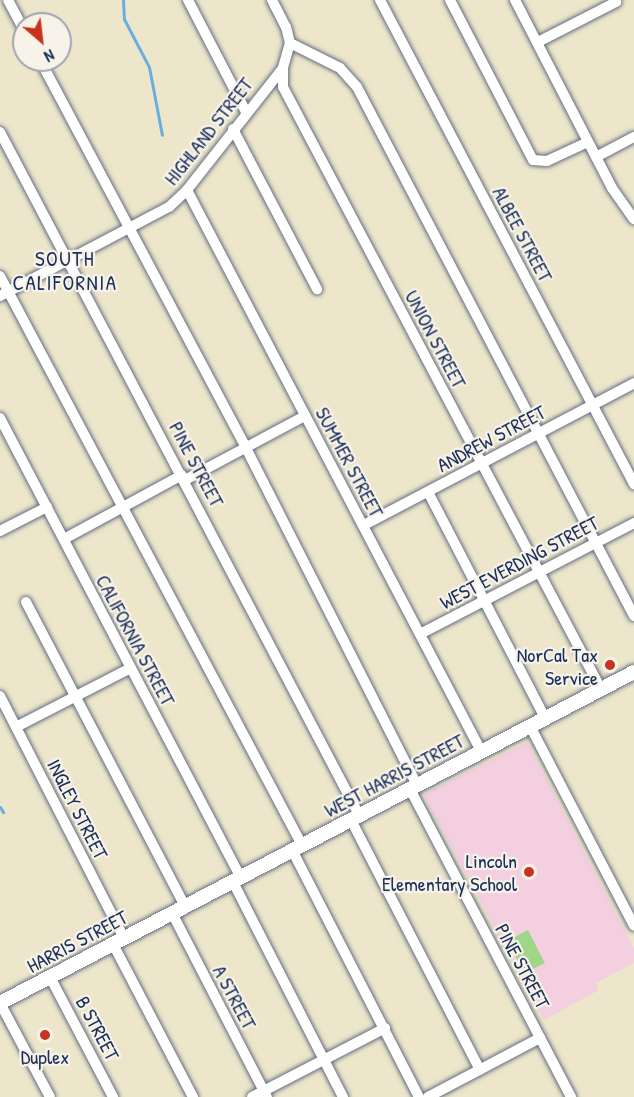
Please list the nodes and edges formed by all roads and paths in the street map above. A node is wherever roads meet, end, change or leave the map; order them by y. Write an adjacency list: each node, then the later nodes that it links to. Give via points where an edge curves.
1 (188, 0): 11 (street)
2 (380, 0): 25 (street, ALBEE STREET)
3 (450, 0): 15 (street, via 533,160 547,160)
4 (515, 0): 7 (street)
5 (276, 1): 8 (street)
6 (616, 2): 7 (street)
7 (538, 42): 15 (street)
8 (290, 43): 9 (street, UNION STREET); 28 (street, via 340,68 357,87)
9 (283, 68): 11 (street, HIGHLAND STREET); 30 (street, UNION STREET, via 283,87)
10 (46, 72): 19 (street)
11 (246, 112): 12 (street, HIGHLAND STREET)
12 (233, 129): 17 (street, HIGHLAND STREET); 22 (street)
13 (0, 132): 20 (street, PINE STREET)
14 (634, 136): 16 (street)
15 (588, 142): 16 (street)
16 (596, 156): 18 (street)
17 (187, 190): 19 (street, HIGHLAND STREET, via 170,207); 26 (street, SUMMER STREET)
18 (634, 219)
19 (127, 228): 20 (street, HIGHLAND STREET); 29 (street, PINE STREET)
20 (68, 261): 23 (street, HIGHLAND STREET); 31 (street, PINE STREET)
21 (0, 276): 23 (street)
22 (317, 289)
23 (4, 294): 35 (street)
24 (634, 383): 25 (street, ANDREW STREET)
25 (592, 404): 28 (street, ANDREW STREET); 32 (street, ALBEE STREET)
26 (305, 416): 29 (street); 37 (street, SUMMER STREET)
27 (0, 418): 34 (street, CALIFORNIA STREET)
28 (538, 433): 30 (street, ANDREW STREET); 40 (street)
29 (246, 448): 31 (street); 55 (street, PINE STREET)
30 (481, 463): 33 (street, ANDREW STREET); 41 (street, UNION STREET)
31 (184, 478): 35 (street); 56 (street, PINE STREET)
32 (634, 484)
33 (428, 492): 37 (street, ANDREW STREET); 42 (street)
34 (47, 507): 38 (street); 39 (street, CALIFORNIA STREET)
35 (124, 507): 39 (street); 57 (street)
36 (634, 523): 40 (street, WEST EVERDING STREET)
37 (364, 525): 45 (street, SUMMER STREET)
38 (0, 531)
39 (64, 539): 46 (street, CALIFORNIA STREET)
40 (596, 542): 41 (street, WEST EVERDING STREET); 44 (street)
41 (538, 573): 42 (street, WEST EVERDING STREET); 48 (street, UNION STREET)
42 (484, 601): 45 (street, WEST EVERDING STREET); 51 (street)
43 (26, 602): 50 (street)
44 (634, 616)
45 (420, 634): 54 (street, SUMMER STREET)
46 (130, 668): 50 (street); 58 (street, CALIFORNIA STREET)
47 (634, 672): 48 (main road, WEST HARRIS STREET)
48 (601, 689): 51 (main road, WEST HARRIS STREET)
49 (0, 696): 53 (street, INGLEY STREET)
50 (76, 696): 53 (street); 59 (street)
51 (545, 718): 52 (main road, WEST HARRIS STREET)
52 (530, 726): 54 (main road, WEST HARRIS STREET); 61 (street)
53 (16, 727): 62 (street, INGLEY STREET)
54 (481, 751): 55 (main road, WEST HARRIS STREET)
55 (413, 787): 56 (main road, WEST HARRIS STREET); 66 (street, PINE STREET)
56 (355, 817): 57 (main road, WEST HARRIS STREET); 68 (street, PINE STREET)
57 (297, 848): 58 (main road, WEST HARRIS STREET); 65 (street)
58 (237, 880): 59 (main road, WEST HARRIS STREET); 67 (street, CALIFORNIA STREET)
59 (185, 906): 60 (main road, WEST HARRIS STREET)
60 (172, 913): 62 (main road, HARRIS STREET); 69 (street, A STREET)
61 (634, 926)
62 (118, 941): 63 (main road, HARRIS STREET); 72 (street, INGLEY STREET)
63 (50, 976): 64 (main road, HARRIS STREET); 71 (street, B STREET)
64 (0, 1003): 70 (street)
65 (385, 1028): 67 (street); 75 (street)
66 (540, 1038): 68 (street); 77 (street, PINE STREET)
67 (324, 1059): 69 (street); 74 (street, CALIFORNIA STREET)
68 (480, 1070): 76 (street)
69 (265, 1094): 73 (street)
70 (50, 1097)
71 (113, 1097)
72 (193, 1097)
73 (252, 1097)
74 (343, 1097)
75 (419, 1097)
76 (428, 1097)
77 (570, 1097)

